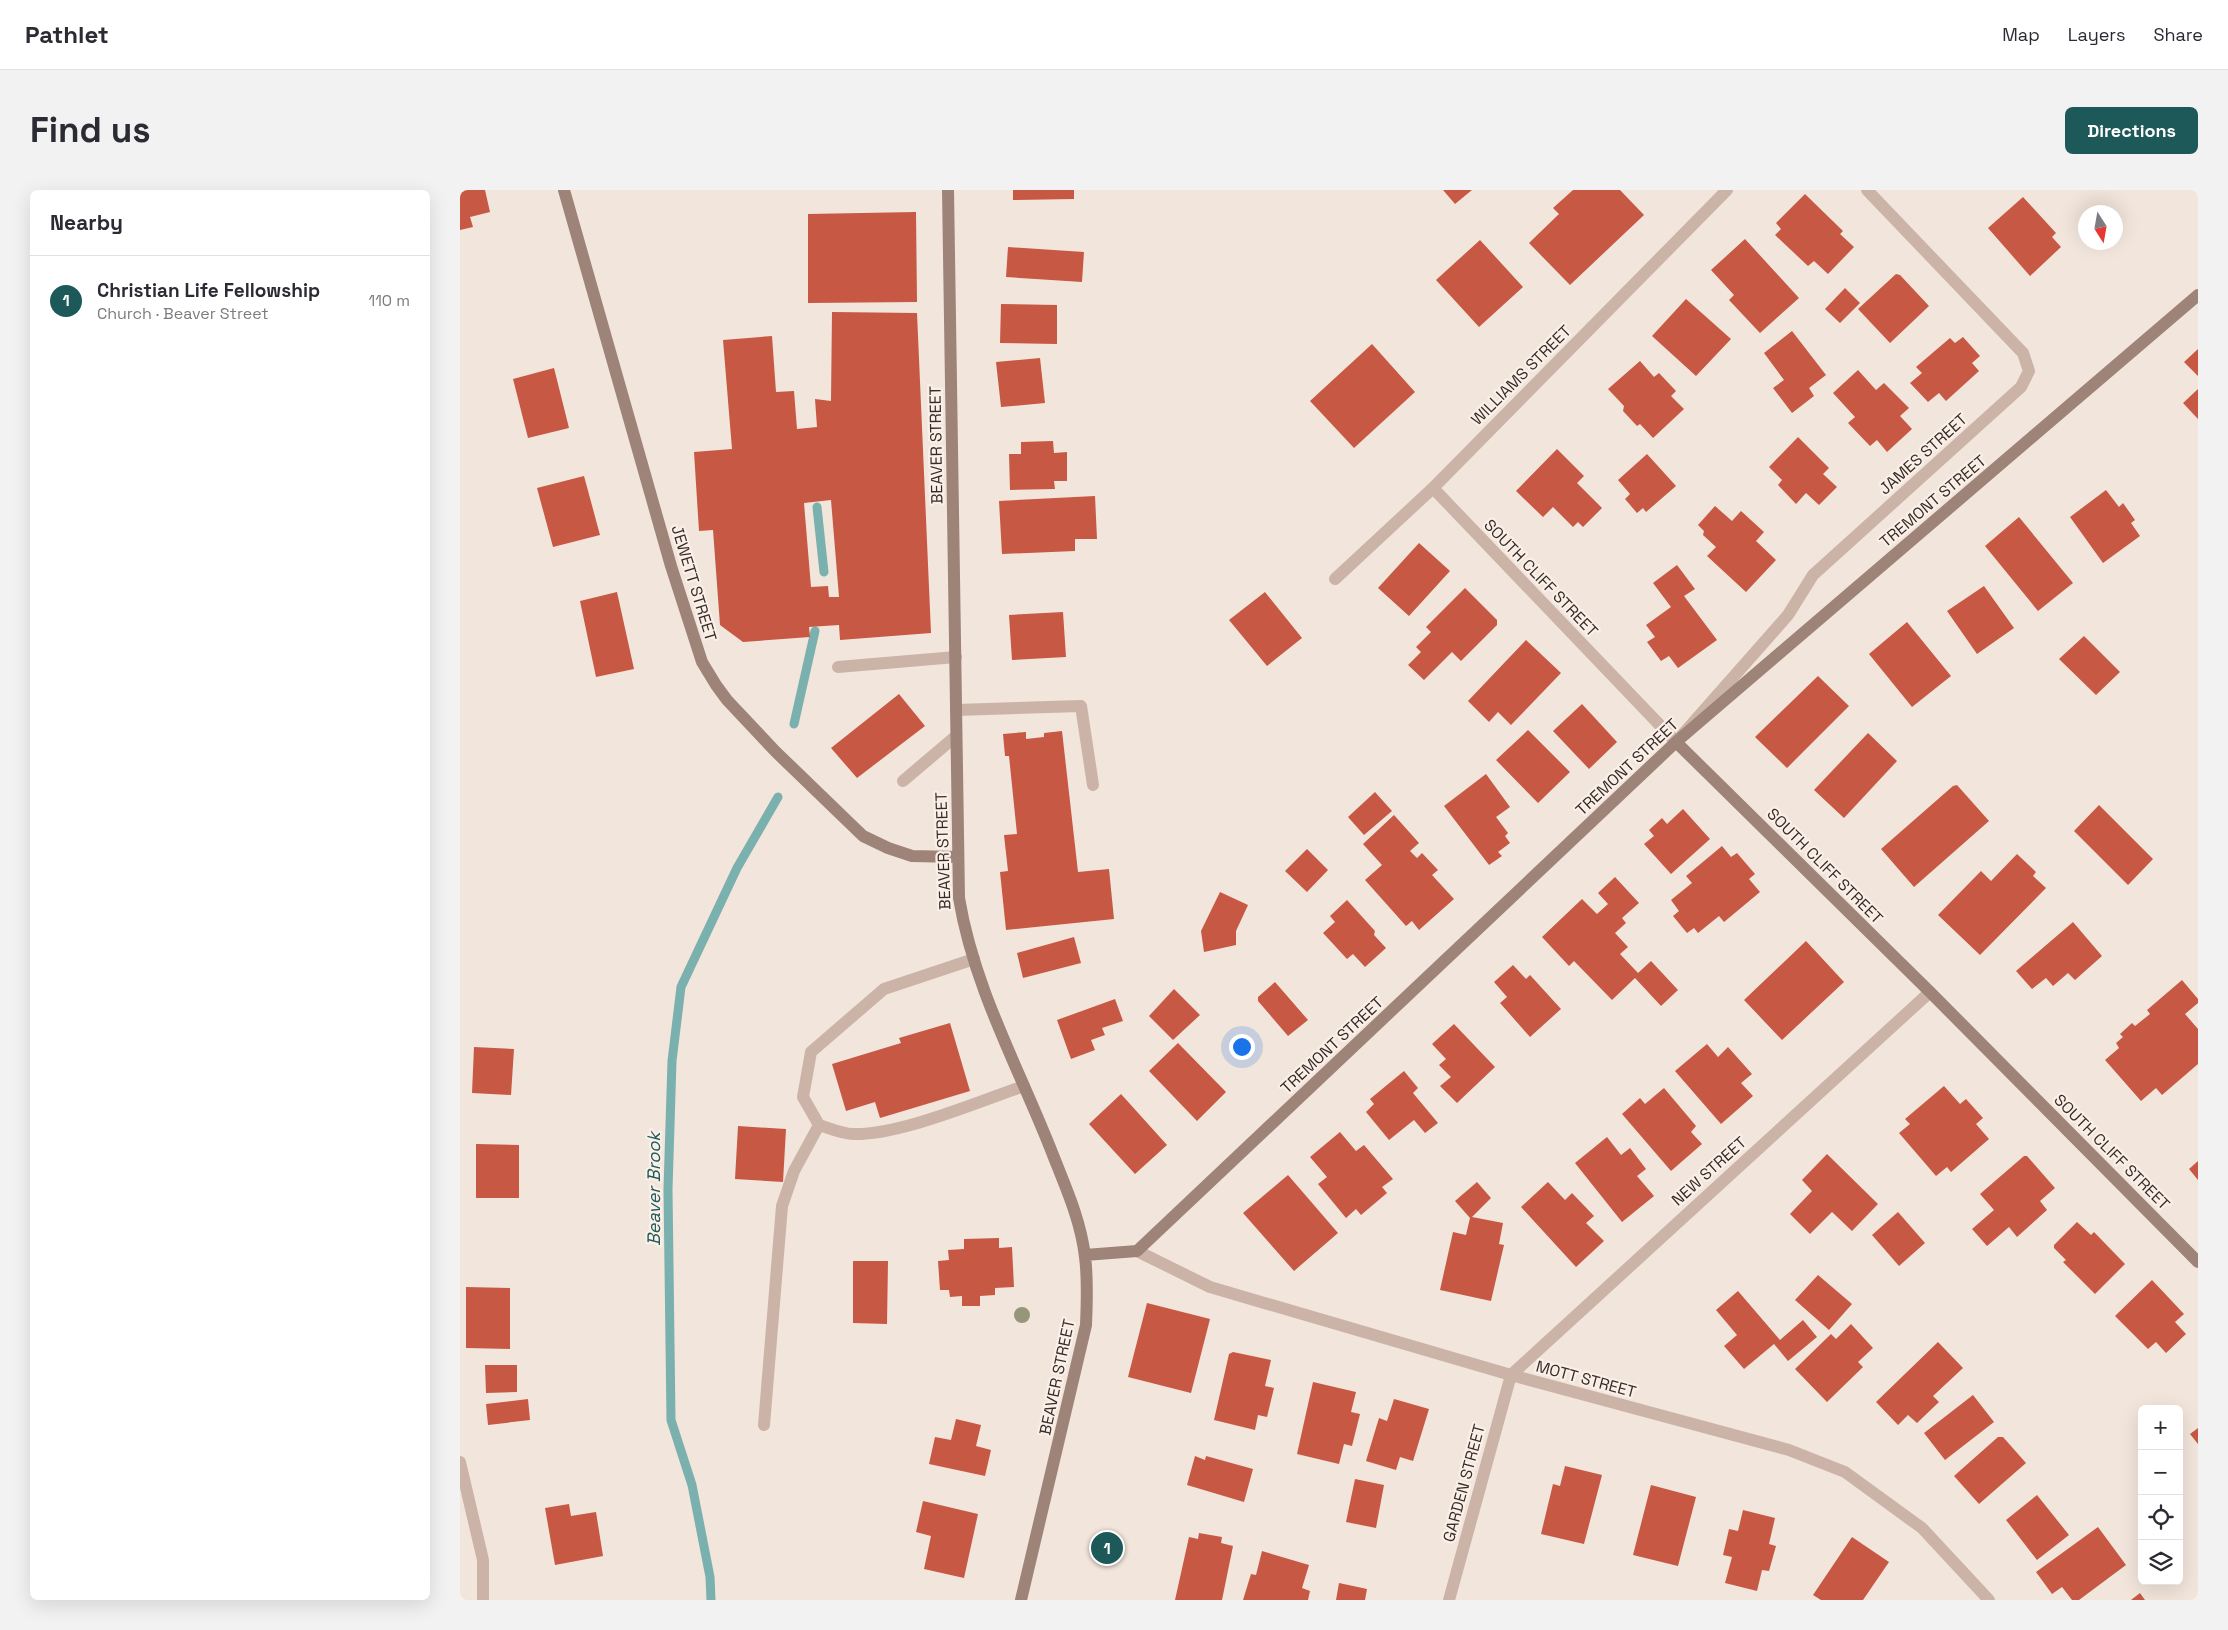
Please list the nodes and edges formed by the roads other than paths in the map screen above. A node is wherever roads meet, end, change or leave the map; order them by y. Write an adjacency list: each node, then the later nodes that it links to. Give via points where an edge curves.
1 (564, 190): 15 (street, JEWETT STREET, via 702,662 727,700 863,836 912,856)
2 (948, 190): 8 (street, BEAVER STREET)
3 (1727, 190): 6 (street, WILLIAMS STREET)
4 (1867, 190): 12 (street, JAMES STREET, via 2023,354 2029,371 2021,387 1813,575 1788,615)
5 (2198, 295): 12 (street, TREMONT STREET)
6 (1433, 488): 7 (street, WILLIAMS STREET); 12 (street, SOUTH CLIFF STREET)
7 (1335, 579)
8 (956, 657): 9 (street); 10 (street, BEAVER STREET)
9 (838, 667)
10 (956, 710): 11 (street, BEAVER STREET); 14 (street, via 1081,706)
11 (956, 736): 13 (street); 15 (street, BEAVER STREET)
12 (1676, 742): 17 (street, SOUTH CLIFF STREET); 20 (street, TREMONT STREET)
13 (903, 781)
14 (1093, 785)
15 (957, 857): 16 (street, BEAVER STREET, via 958,898)
16 (974, 959): 18 (street, BEAVER STREET); 19 (street, via 884,989 812,1052 803,1097)
17 (1930, 992): 22 (street, SOUTH CLIFF STREET); 23 (street, NEW STREET)
18 (1024, 1086): 19 (street, via 882,1132 851,1134); 21 (street, BEAVER STREET, via 1075,1211)
19 (819, 1125): 24 (street, via 794,1171 782,1206)
20 (1137, 1251): 21 (street); 23 (street, MOTT STREET, via 1210,1287)
21 (1085, 1255): 27 (street, BEAVER STREET, via 1086,1325)
22 (2198, 1262)
23 (1511, 1375): 28 (street, GARDEN STREET); 29 (street, MOTT STREET, via 1789,1450 1845,1472 1922,1528)
24 (764, 1425)
25 (460, 1462): 26 (street, via 482,1560)
26 (483, 1600)
27 (1021, 1600)
28 (1449, 1600)
29 (1989, 1600)

